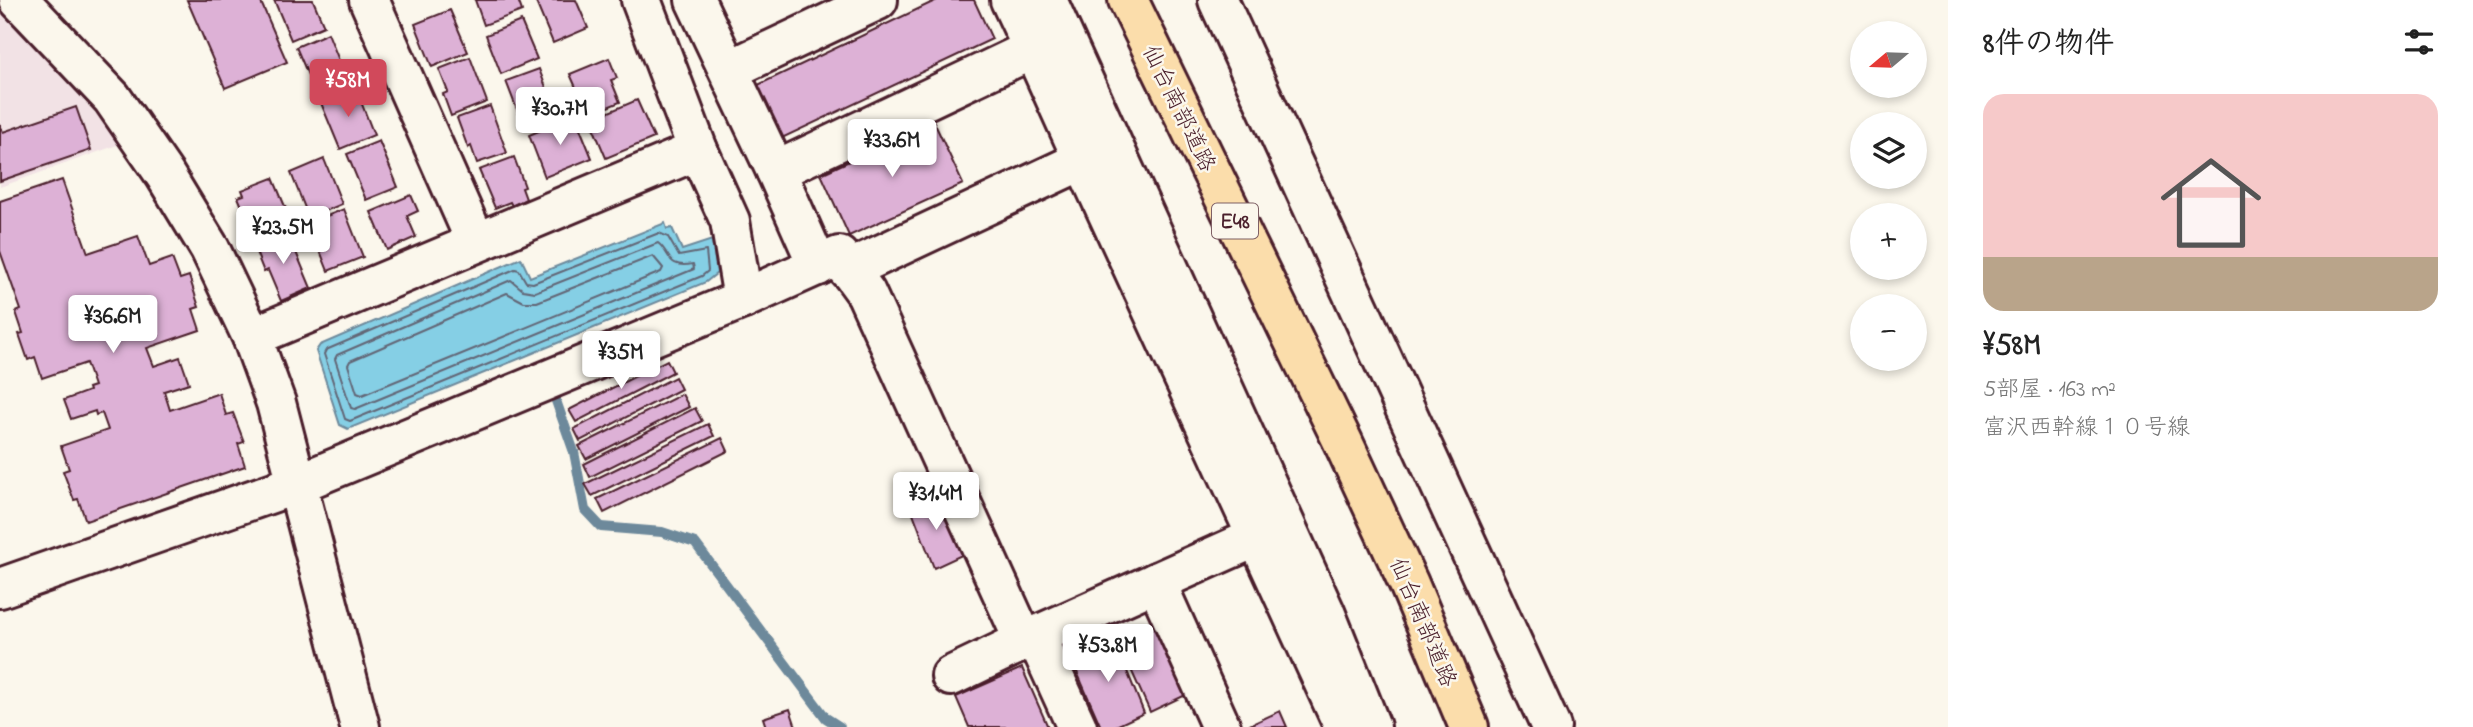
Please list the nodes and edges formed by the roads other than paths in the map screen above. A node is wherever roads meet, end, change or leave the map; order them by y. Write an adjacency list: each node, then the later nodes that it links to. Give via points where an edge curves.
1 (19, 0): 19 (street, via 113,98 210,249)
2 (369, 0): 16 (street)
3 (640, 0): 13 (street)
4 (695, 0): 12 (street)
5 (878, 0): 12 (street)
6 (1010, 0): 11 (street)
7 (1047, 0): 11 (street)
8 (1128, 0): 20 (highway, 仙台南部道路 / E48)
9 (1149, 0): 20 (highway, 仙台南部道路 / E48)
10 (1218, 0): 33 (street)
11 (1048, 43): 14 (street); 15 (street); 31 (street, via 1325,612)
12 (729, 70): 15 (street)
13 (698, 150): 16 (street); 18 (street, via 730,220)
14 (1083, 160): 17 (street); 22 (street)
15 (776, 171): 17 (street)
16 (476, 242): 19 (street)
17 (833, 268): 18 (street); 25 (street, via 866,293)
18 (743, 299): 21 (street)
19 (252, 337): 21 (street)
20 (1343, 442): 32 (highway, 仙台南部道路 / E48)
21 (297, 484): 24 (street); 27 (street)
22 (1257, 537): 23 (street); 30 (street)
23 (1156, 582): 25 (street); 29 (street)
24 (0, 588)
25 (1030, 639): 26 (street); 28 (street)
26 (951, 676)
27 (360, 727)
28 (1077, 727)
29 (1221, 727)
30 (1344, 727)
31 (1371, 727)
32 (1469, 727)
33 (1551, 727)

